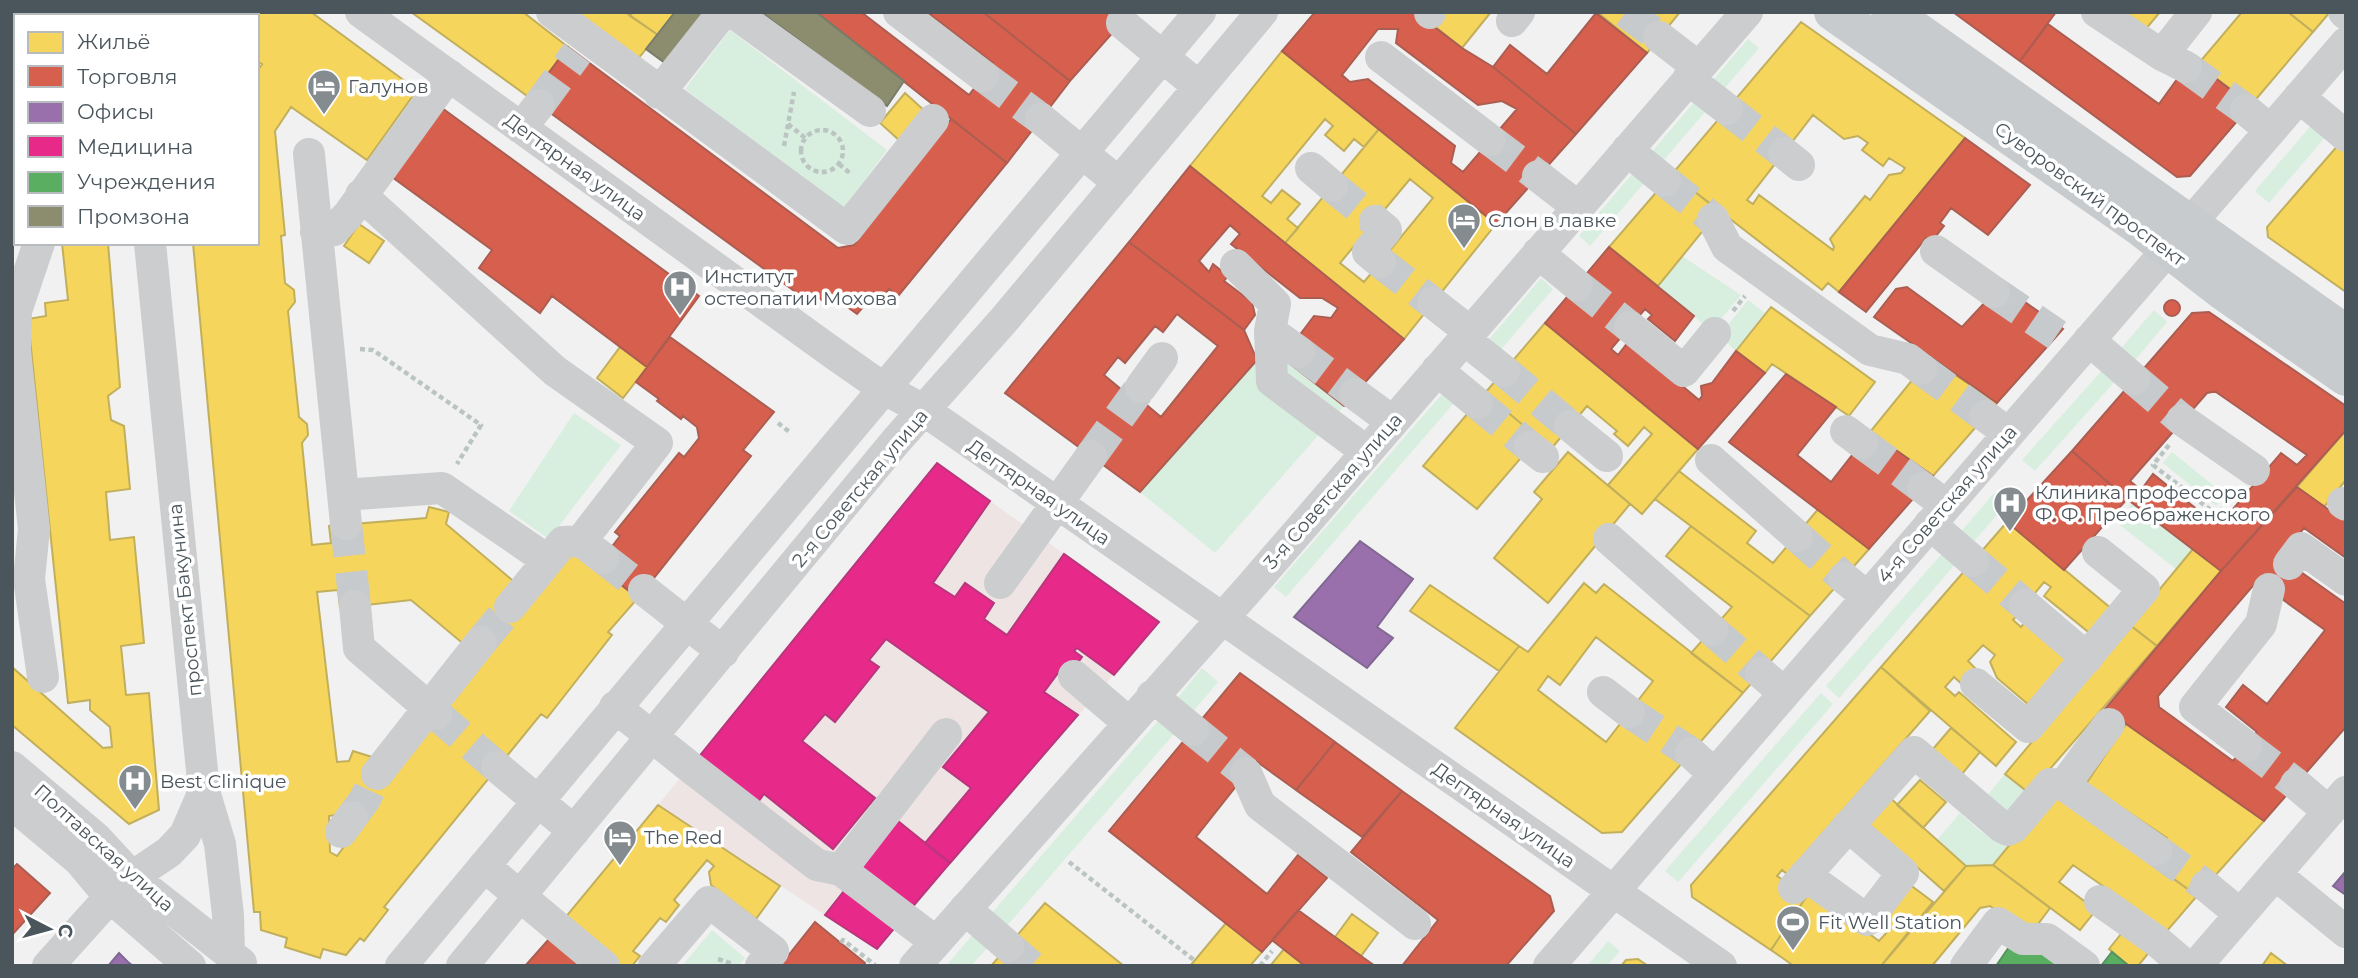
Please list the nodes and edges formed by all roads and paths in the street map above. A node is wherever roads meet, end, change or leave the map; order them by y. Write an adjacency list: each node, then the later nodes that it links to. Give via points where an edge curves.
1 (361, 12): 20 (street, Дегтярная улица)
2 (552, 12): 23 (street, via 583,47)
3 (723, 12): 23 (street)
4 (733, 12): 18 (street)
5 (898, 12): 21 (street)
6 (1200, 12): 16 (street)
7 (1262, 12): 22 (street, 2-я Советская улица)
8 (1747, 12): 19 (street, 3-я Советская улица)
9 (1833, 12): 47 (main road, Суворовский проспект)
10 (1890, 12): 47 (main road, Суворовский проспект, via 2041,121)
11 (2097, 12): 12 (street, via 2174,61)
12 (2196, 12)
13 (1122, 23): 16 (street)
14 (1660, 37): 19 (street)
15 (2346, 43): 24 (street, 4-я Советская улица)
16 (1162, 57): 22 (street); 36 (street)
17 (1381, 57): 34 (street)
18 (800, 60): 27 (street); 30 (path)
19 (1693, 73): 25 (street); 35 (street, 3-я Советская улица)
20 (449, 75): 42 (street); 73 (street, Дегтярная улица, via 530,117)
21 (983, 76)
22 (1199, 87): 41 (street, 2-я Советская улица)
23 (659, 93): 39 (street)
24 (2299, 96): 31 (street, 4-я Советская улица); 32 (street)
25 (1727, 109)
26 (2246, 110): 31 (street)
27 (870, 111)
28 (1041, 119): 36 (street)
29 (933, 120): 39 (street, via 847,229)
30 (788, 124): 33 (path); 39 (path)
31 (2270, 130): 47 (street, 4-я Советская улица)
32 (2346, 136)
33 (805, 138): 33 (path, via 802,155 813,170 831,170 839,164 842,146 831,132 813,132)
34 (1490, 140)
35 (1627, 150): 40 (street); 43 (street, 3-я Советская улица)
36 (1083, 152): 41 (street); 73 (street)
37 (309, 154): 46 (street)
38 (1538, 176): 43 (street)
39 (778, 179)
40 (1665, 181)
41 (1119, 183): 76 (street, 2-я Советская улица)
42 (362, 195): 46 (street, via 334,230); 93 (street, via 555,371 657,443 592,549 563,542)
43 (1578, 207): 51 (street, 3-я Советская улица)
44 (1713, 219): 67 (street, via 1727,247 1870,349 1909,359)
45 (1375, 222): 52 (street, via 1386,230 1368,252)
46 (316, 232): 63 (street)
47 (2179, 236): 60 (main road, Суворовский проспект); 62 (street, 4-я Советская улица); 70 (main road, Суворовский проспект, via 2224,292)
48 (38, 245): 64 (street, via 16,311)
49 (150, 245): 132 (street, проспект Бакунина)
50 (1936, 251): 55 (street)
51 (1538, 253): 54 (street); 61 (street, 3-я Советская улица)
52 (1380, 262)
53 (1236, 265): 58 (street, via 1275,304)
54 (1577, 285)
55 (1994, 292)
56 (1433, 303): 61 (street)
57 (1629, 327): 59 (street, via 1684,371)
58 (1270, 331): 65 (street); 82 (street, via 1272,381)
59 (1715, 334)
60 (2346, 334)
61 (1467, 336): 68 (street, 3-я Советская улица); 69 (street)
62 (2075, 342): 71 (street); 89 (street, 4-я Советская улица, via 1997,425)
63 (327, 345): 87 (path, via 373,350 481,425); 87 (street, via 344,510)
64 (13, 351): 96 (street, via 34,529)
65 (1298, 352)
66 (1162, 358): 72 (street)
67 (1921, 369)
68 (1437, 370): 75 (street); 78 (street, 3-я Советская улица)
69 (1504, 371)
70 (2346, 377)
71 (2134, 379)
72 (1141, 387)
73 (883, 388): 76 (street, Дегтярная улица); 105 (street)
74 (1355, 394): 78 (street)
75 (1477, 403)
76 (925, 411): 88 (street, Дегтярная улица); 108 (street, 2-я Советская улица)
77 (2185, 421): 86 (street); 86 (path, via 2154,464 2217,515)
78 (1393, 422): 82 (street, 3-я Советская улица)
79 (778, 423): 81 (path)
80 (1570, 426): 84 (street)
81 (791, 433)
82 (1367, 452): 104 (street, 3-я Советская улица)
83 (1091, 456): 88 (street)
84 (1607, 456)
85 (1710, 460): 90 (street)
86 (2254, 470)
87 (442, 488): 93 (street)
88 (1056, 504): 98 (street); 104 (street, Дегтярная улица)
89 (1933, 506): 94 (street); 129 (street, 4-я Советская улица, via 1772,683)
90 (1797, 536)
91 (1609, 539): 106 (street)
92 (2098, 552): 109 (street, via 2144,589)
93 (547, 560): 103 (street)
94 (1973, 561)
95 (2289, 564): 97 (street, via 2301,548)
96 (21, 580): 111 (street)
97 (2346, 580)
98 (1000, 583)
99 (2269, 589): 123 (street, via 2261,624 2195,707)
100 (644, 590): 105 (street)
101 (2025, 605): 109 (street)
102 (355, 606): 116 (street, via 359,648)
103 (510, 607)
104 (1221, 618): 114 (street, 3-я Советская улица); 145 (street, Дегтярная улица)
105 (686, 622): 108 (street); 115 (street)
106 (1712, 629)
107 (481, 642): 116 (street)
108 (723, 652): 122 (street, 2-я Советская улица)
109 (2087, 658): 112 (street, via 2028,727)
110 (1074, 676): 118 (street)
111 (43, 677)
112 (1976, 684)
113 (1603, 692): 117 (street)
114 (1152, 696): 118 (street, 3-я Советская улица); 120 (street)
115 (615, 707): 122 (street); 133 (street)
116 (433, 711): 128 (street)
117 (1629, 712)
118 (1129, 723): 148 (street, 3-я Советская улица)
119 (2109, 724): 131 (street)
120 (1193, 730)
121 (946, 734): 141 (street)
122 (652, 737): 137 (street, 2-я Советская улица); 141 (street, via 817,865)
123 (2246, 746)
124 (1691, 753): 129 (street)
125 (12, 767): 144 (street, Полтавская улица, via 97,839)
126 (497, 767): 133 (street)
127 (1246, 773): 150 (street, via 1260,805)
128 (377, 774)
129 (1714, 774): 145 (street, 4-я Советская улица)
130 (2296, 784): 134 (street)
131 (2064, 785): 136 (street, via 2050,784 2008,830 1914,752); 138 (street)
132 (204, 791): 144 (street, via 185,835); 157 (street, проспект Бакунина, via 220,844 228,915)
133 (538, 801): 137 (street); 140 (street)
134 (2337, 802): 142 (street)
135 (12, 804): 144 (street, Полтавская улица, via 79,860)
136 (1848, 826): 136 (street, via 1903,873 1867,920 1800,881)
137 (574, 831): 146 (street, 2-я Советская улица)
138 (2156, 850)
139 (1069, 862): 156 (path)
140 (484, 866): 146 (street); 161 (street)
141 (841, 870): 152 (street)
142 (2274, 874): 149 (street); 151 (street)
143 (2206, 886): 149 (street)
144 (121, 887): 157 (street, Полтавская улица); 159 (street); 160 (street, Полтавская улица)
145 (1614, 891): 168 (street, 4-я Советская улица); 169 (street, Дегтярная улица)
146 (520, 896): 162 (street, 2-я Советская улица); 163 (street)
147 (2100, 901): 172 (street)
148 (965, 909): 152 (street, 3-я Советская улица); 154 (street)
149 (2240, 914): 173 (street)
150 (1415, 924)
151 (2346, 932)
152 (936, 942): 166 (street, 3-я Советская улица)
153 (841, 943): 158 (path, via 843,940)
154 (1008, 946)
155 (1272, 951): 167 (path)
156 (1194, 960)
157 (226, 962)
158 (874, 965)
159 (48, 966)
160 (190, 966)
161 (401, 966)
162 (462, 966)
163 (604, 966)
164 (654, 966): 165 (street, via 709,902 773,951)
165 (761, 966)
166 (915, 966)
167 (1260, 966)
168 (1549, 966)
169 (1721, 966)
170 (1966, 966): 171 (street, via 1998,923 2023,939 2047,939)
171 (2084, 966)
172 (2186, 966)
173 (2196, 966)

